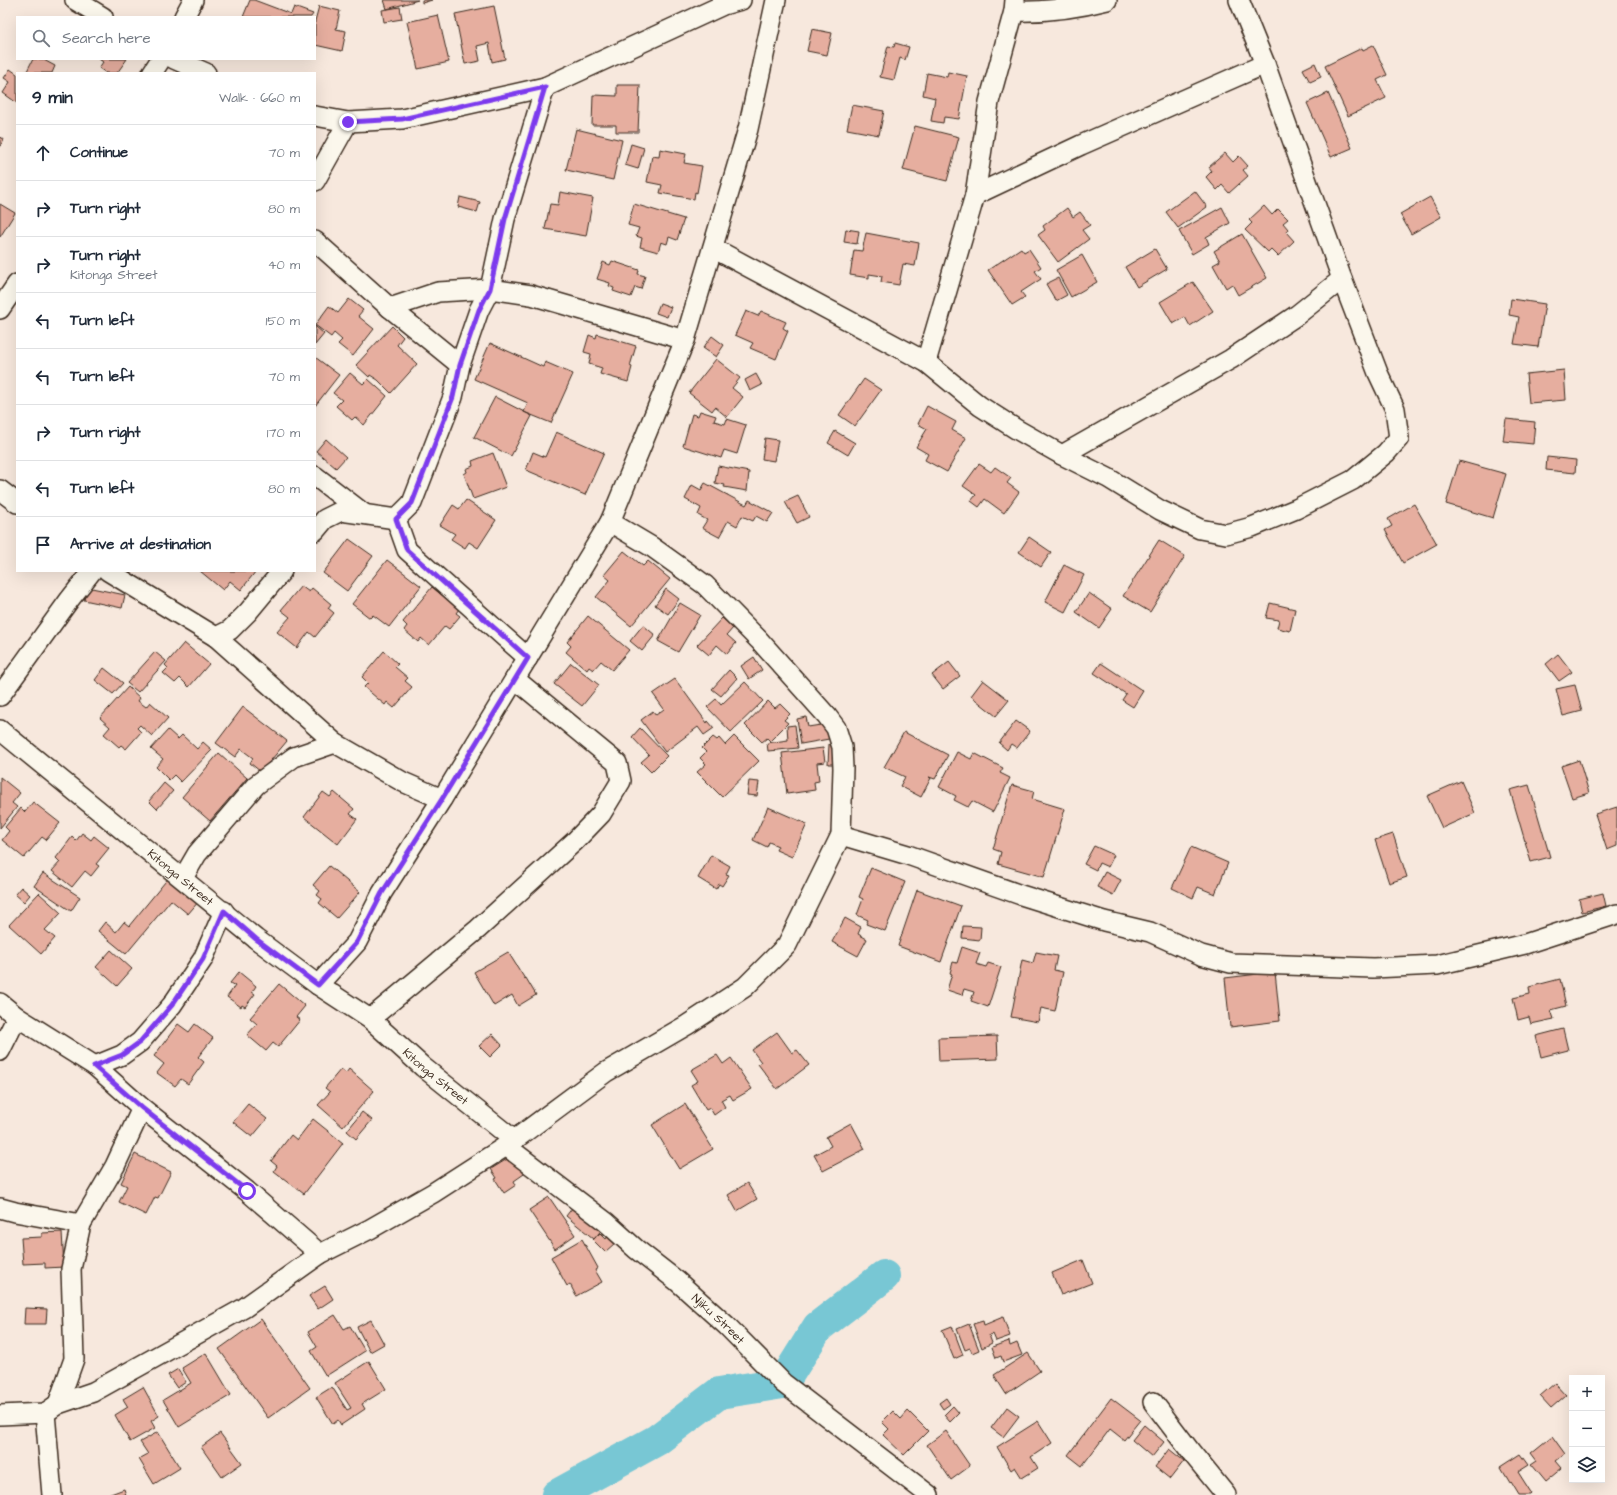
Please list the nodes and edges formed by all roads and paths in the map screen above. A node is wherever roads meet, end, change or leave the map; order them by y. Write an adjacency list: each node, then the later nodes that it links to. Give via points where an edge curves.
1 (75, 0): 8 (street)
2 (193, 0): 9 (street)
3 (741, 0): 15 (street, via 723,5)
4 (776, 0): 21 (street, via 748,129)
5 (1107, 0): 7 (street, via 1078,8 1036,12)
6 (1239, 0): 12 (street)
7 (1015, 6): 19 (street, via 989,102)
8 (101, 16)
9 (185, 16)
10 (160, 60): 13 (street)
11 (176, 60): 14 (street)
12 (1265, 64): 19 (street); 22 (street)
13 (153, 72)
14 (204, 72)
15 (545, 87): 17 (street, via 402,119); 24 (street, via 505,219)
16 (316, 116): 17 (street)
17 (348, 122): 18 (street)
18 (316, 179)
19 (975, 195): 28 (street)
20 (316, 242): 25 (street)
21 (712, 248): 27 (street); 28 (street)
22 (1342, 279): 30 (street, via 1297,315 1231,359); 30 (street, via 1378,373 1396,409 1399,438 1386,453 1353,480 1296,509 1252,527 1226,534 1200,529 1160,510 1108,478)
23 (16, 285): 26 (street)
24 (490, 289): 25 (street, via 438,292); 27 (street, via 531,295); 29 (street, via 479,310)
25 (390, 308): 29 (street)
26 (0, 309)
27 (685, 340): 36 (street)
28 (926, 362): 30 (street, via 980,406)
29 (460, 365): 35 (street, via 453,397 412,503)
30 (1062, 455)
31 (316, 477): 34 (street)
32 (0, 490): 33 (street)
33 (16, 502)
34 (363, 514): 35 (street); 37 (street, via 342,510 325,519)
35 (396, 519): 42 (street, via 407,550)
36 (610, 522): 42 (street); 48 (street, via 652,547 705,585 759,640 836,728 842,747 843,768)
37 (316, 530)
38 (91, 572): 44 (street)
39 (110, 572): 41 (street)
40 (281, 572): 41 (street, via 244,617 230,630)
41 (216, 637): 46 (street)
42 (528, 658): 43 (street)
43 (515, 680): 47 (street); 55 (street, via 618,763 621,781 601,814 575,841 478,929)
44 (0, 696)
45 (0, 730): 49 (street, Kitonga Street)
46 (334, 743): 47 (street, via 403,782); 49 (street, via 294,757 256,784 197,854)
47 (442, 799): 52 (street, via 382,893 357,942)
48 (841, 835): 51 (street, via 908,855 1021,895 1104,921 1150,932 1201,955 1231,964 1373,968 1437,965 1524,944); 59 (street, via 787,945 745,987 687,1025 606,1072)
49 (183, 878): 50 (street, Kitonga Street)
50 (224, 911): 52 (street, Kitonga Street, via 256,939); 57 (street, via 203,959 172,1005 140,1042 122,1055)
51 (1617, 914)
52 (318, 985): 55 (street, Kitonga Street)
53 (0, 1003): 54 (street)
54 (17, 1017): 56 (street); 57 (street)
55 (370, 1019): 59 (street, Kitonga Street)
56 (0, 1051)
57 (94, 1066): 58 (street)
58 (142, 1108): 61 (street, via 115,1166); 62 (street, via 247,1191)
59 (510, 1143): 62 (street, via 433,1192); 67 (street, Njiku Street, via 677,1281 727,1326 783,1383)
60 (0, 1208): 61 (street)
61 (81, 1224): 64 (street, via 71,1269 74,1359)
62 (320, 1254): 64 (street, via 244,1308 93,1392)
63 (1153, 1402): 68 (street)
64 (52, 1408): 65 (street); 66 (street)
65 (0, 1415)
66 (52, 1495)
67 (929, 1495)
68 (1226, 1495)

